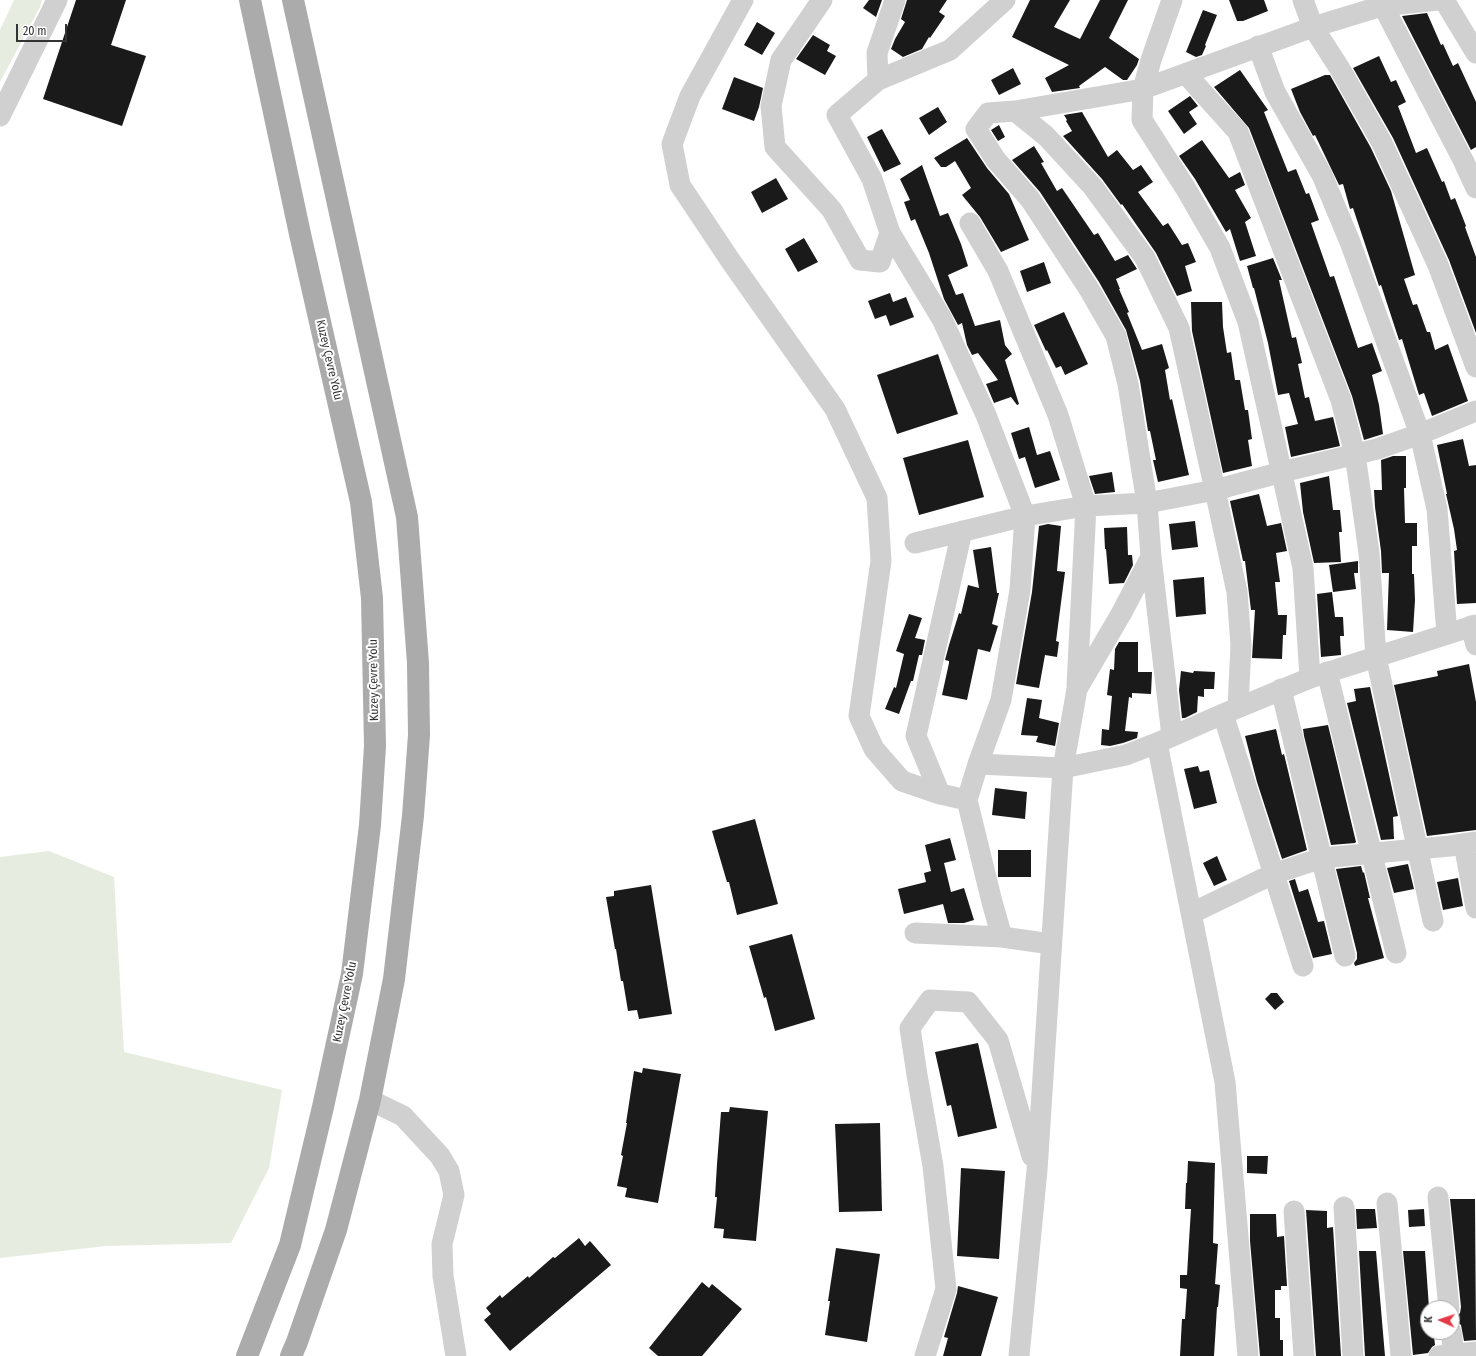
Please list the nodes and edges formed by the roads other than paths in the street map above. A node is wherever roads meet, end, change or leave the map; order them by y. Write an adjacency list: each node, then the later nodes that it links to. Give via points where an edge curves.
1 (57, 0): 20 (street)
2 (250, 0): 72 (main road, Kuzey Çevre Yolu, via 361,502 372,598 375,746 370,825 352,974 290,1245)
3 (293, 0): 62 (main road, via 407,517 418,663 419,735 413,816 394,979)
4 (743, 0): 46 (street, via 690,96 672,144 680,185 835,409 877,498 881,561 859,716 874,749 902,781)
5 (822, 0): 23 (street, via 781,60 771,106 775,147 832,210 860,260 880,262)
6 (895, 0): 17 (street, via 877,53)
7 (1005, 0): 17 (street, via 950,50)
8 (1172, 0): 18 (street)
9 (1303, 0): 13 (street)
10 (1438, 0): 12 (street)
11 (1444, 0): 15 (street)
12 (1381, 3): 13 (street); 21 (street)
13 (1313, 27): 14 (street); 24 (street, via 1382,143 1438,265)
14 (1258, 46): 16 (street); 26 (street, via 1275,92 1322,175 1350,242)
15 (1476, 53)
16 (1186, 74): 18 (street); 27 (street, via 1238,132 1341,400)
17 (878, 80): 23 (street, via 837,115 872,179)
18 (1143, 89): 19 (street); 28 (street, via 1142,120 1220,248 1248,322)
19 (1015, 111): 29 (street, via 1046,136 1093,187 1145,258 1179,328); 30 (street, via 988,113 976,129 996,160 1030,199 1089,289 1116,336 1128,384)
20 (0, 116)
21 (1476, 188)
22 (970, 223): 31 (street, via 998,271 1058,415)
23 (890, 233): 32 (street, via 942,319 986,415)
24 (1476, 367)
25 (1476, 411): 26 (street)
26 (1420, 434): 27 (street); 37 (street, via 1438,509)
27 (1355, 455): 28 (street); 38 (street, via 1369,553)
28 (1282, 472): 29 (street); 39 (street, via 1303,568)
29 (1215, 490): 30 (street); 42 (street, via 1237,592 1240,645)
30 (1147, 503): 31 (street); 35 (street)
31 (1086, 506): 32 (street); 40 (street)
32 (1025, 516): 33 (street); 44 (street, via 1020,590 1001,700)
33 (962, 531): 34 (street); 46 (street, via 916,736)
34 (916, 543)
35 (1151, 557): 40 (street); 43 (street)
36 (1474, 632): 37 (street)
37 (1447, 634): 38 (street)
38 (1376, 657): 39 (street); 49 (street)
39 (1319, 675): 41 (street); 50 (street)
40 (1077, 689): 45 (street)
41 (1281, 689): 42 (street); 51 (street)
42 (1231, 710): 43 (street); 52 (street)
43 (1165, 740): 45 (street, via 1126,755); 54 (street)
44 (978, 764): 45 (street); 47 (street)
45 (1062, 768): 58 (street)
46 (940, 794): 47 (street)
47 (967, 800): 57 (street)
48 (1470, 843): 49 (street); 53 (street)
49 (1418, 849): 50 (street); 55 (street)
50 (1371, 853): 51 (street); 59 (street)
51 (1322, 858): 52 (street); 60 (street)
52 (1274, 874): 54 (street); 61 (street)
53 (1476, 908)
54 (1192, 913): 77 (street, via 1225,1082)
55 (1433, 921)
56 (915, 933): 57 (street)
57 (1002, 936): 58 (street)
58 (1051, 944): 63 (street)
59 (1396, 953)
60 (1345, 956)
61 (1302, 966)
62 (370, 1100): 73 (main road, via 336,1230); 74 (street, via 403,1116 440,1156 449,1171 454,1195 442,1244 443,1276)
63 (1037, 1170): 75 (street, via 998,1040 968,1002 930,1000 910,1028 933,1166 946,1289); 76 (street)
64 (1438, 1197): 68 (street)
65 (1387, 1203): 80 (street)
66 (1344, 1207): 79 (street)
67 (1294, 1211): 78 (street)
68 (1448, 1300)
69 (1449, 1340): 71 (street)
70 (1476, 1352): 71 (street)
71 (1446, 1355)
72 (247, 1356)
73 (291, 1356)
74 (456, 1356)
75 (925, 1356)
76 (1019, 1356)
77 (1248, 1356)
78 (1304, 1356)
79 (1353, 1356)
80 (1401, 1356)

